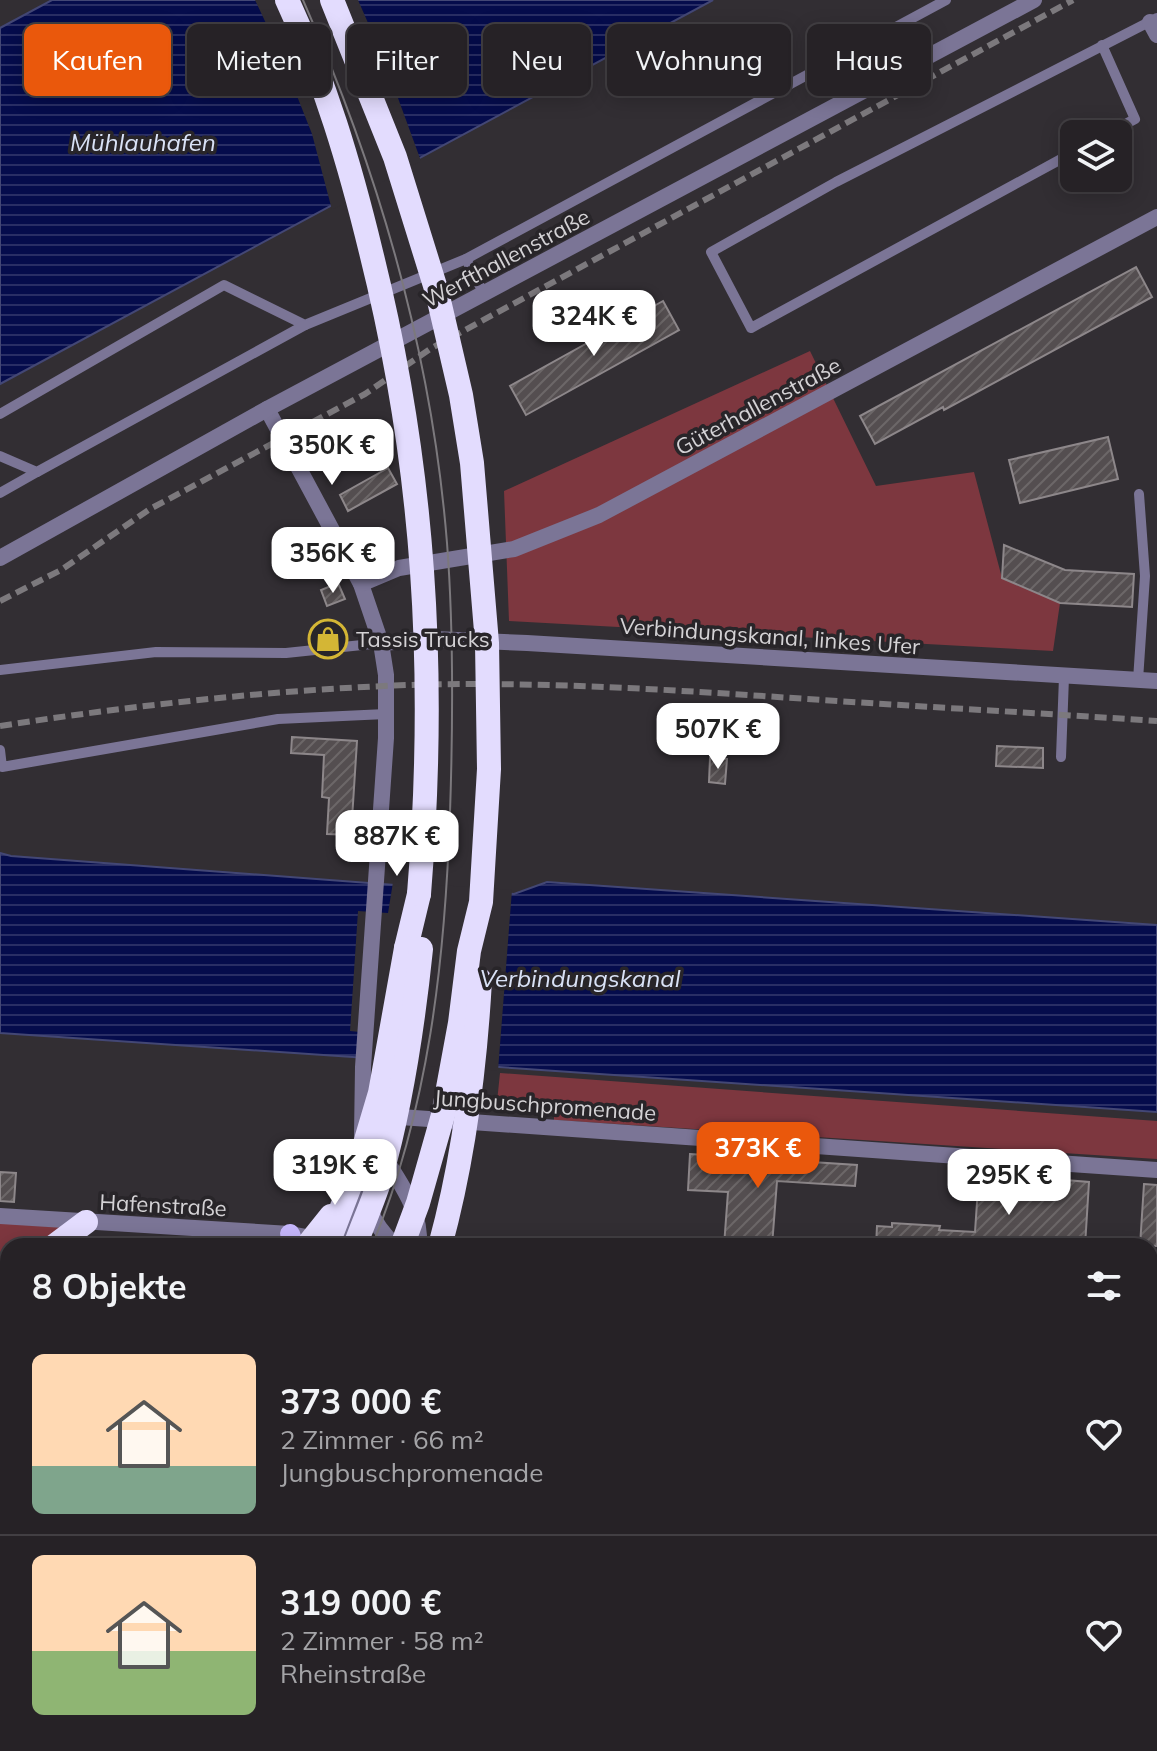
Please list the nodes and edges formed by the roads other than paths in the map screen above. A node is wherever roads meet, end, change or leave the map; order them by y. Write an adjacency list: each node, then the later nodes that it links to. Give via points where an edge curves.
1 (287, 0): 29 (highway, bridge, via 353,176 388,318 407,427 427,632)
2 (332, 0): 30 (highway, bridge, via 395,157 437,292 461,395 479,519 488,703)
3 (946, 0): 10 (lane)
4 (1034, 0): 11 (street, Werfthallenstraße)
5 (1155, 25): 6 (lane)
6 (1102, 45): 7 (lane); 8 (lane, via 711,252 751,328)
7 (1132, 121)
8 (1060, 160)
9 (1157, 217): 20 (street, Güterhallenstraße, via 599,515 514,549 399,568)
10 (466, 259): 11 (lane); 12 (lane)
11 (484, 294): 13 (street, Werfthallenstraße)
12 (305, 325): 14 (lane, via 224,285); 16 (lane)
13 (267, 409): 19 (street, Werfthallenstraße); 20 (street)
14 (0, 414)
15 (0, 456): 16 (lane)
16 (37, 472): 17 (lane)
17 (0, 493)
18 (1139, 494): 24 (lane, via 1145,576)
19 (0, 558)
20 (361, 584): 21 (street)
21 (381, 643): 22 (lane, via 286,653 156,652); 23 (street, Verbindungskanal, linkes Ufer, via 527,643); 26 (street)
22 (0, 670)
23 (1064, 677): 24 (street, Verbindungskanal, linkes Ufer); 28 (lane)
24 (1138, 680): 25 (street, Verbindungskanal, linkes Ufer)
25 (1157, 681)
26 (386, 714): 27 (lane, via 278,719 2,767); 31 (street)
27 (0, 750)
28 (1061, 757)
29 (419, 894): 34 (highway, bridge); 39 (highway, bridge, via 421,949 414,1022 380,1178)
30 (481, 902): 42 (highway, bridge, via 443,1115); 44 (highway, bridge, via 476,1053 466,1135)
31 (361, 1116): 32 (street, Jungbuschpromenade); 33 (street); 34 (street)
32 (1157, 1170)
33 (408, 1195): 34 (lane); 43 (street, via 417,1211)
34 (354, 1200): 40 (highway, bridge); 41 (street)
35 (0, 1216): 36 (street, Hafenstraße)
36 (86, 1222): 37 (highway); 38 (street, Hafenstraße)
37 (65, 1238)
38 (266, 1238)
39 (326, 1238)
40 (326, 1238)
41 (400, 1238)
42 (412, 1238)
43 (412, 1238)
44 (414, 1238)

